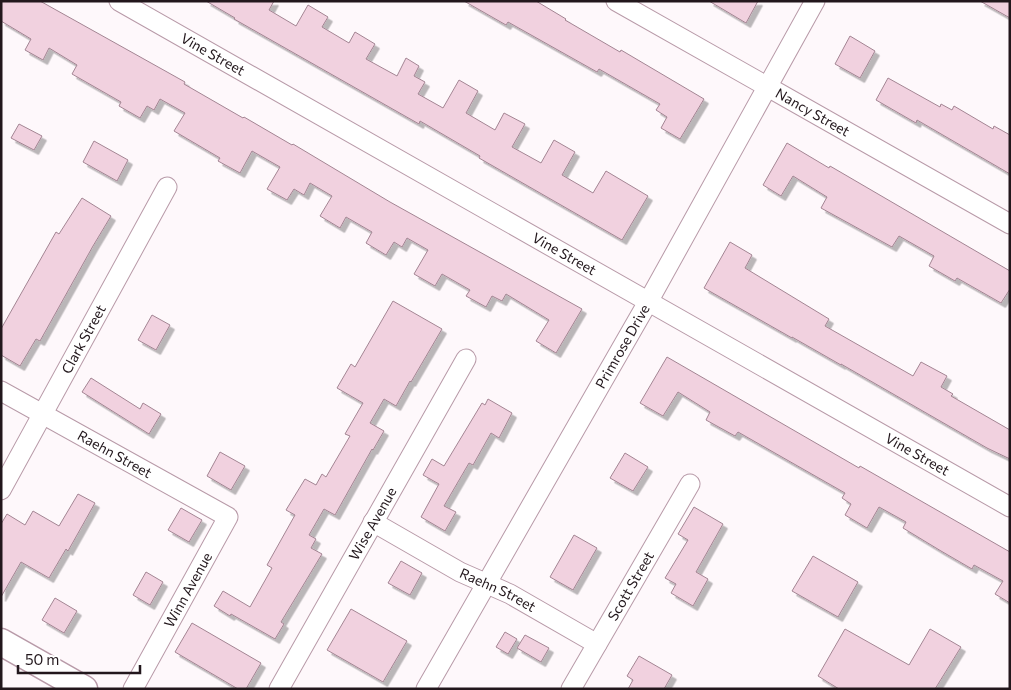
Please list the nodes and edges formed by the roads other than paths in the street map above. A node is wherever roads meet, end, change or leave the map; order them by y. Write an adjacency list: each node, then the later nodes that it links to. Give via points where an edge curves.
1 (119, 1): 7 (street, Vine Street)
2 (616, 1): 4 (street, Nancy Street)
3 (816, 1): 4 (street, Primrose Drive)
4 (768, 88): 6 (street, Nancy Street); 7 (street, Primrose Drive)
5 (167, 187): 10 (street, Clark Street)
6 (1010, 224)
7 (648, 302): 13 (street, Vine Street); 16 (street, Primrose Drive)
8 (466, 359): 15 (street, Wise Avenue)
9 (1, 391): 10 (street, Raehn Street)
10 (43, 414): 12 (street, Clark Street); 14 (street, Raehn Street)
11 (690, 484): 18 (street, Scott Street)
12 (1, 490)
13 (1010, 507)
14 (228, 517): 20 (street, Winn Avenue)
15 (373, 522): 16 (street, Raehn Street); 21 (street, Wise Avenue)
16 (486, 584): 18 (street, Raehn Street, via 510,594); 22 (street, Primrose Drive)
17 (1, 642): 19 (street)
18 (597, 644): 23 (street, Scott Street)
19 (84, 689)
20 (133, 689)
21 (279, 689)
22 (426, 689)
23 (571, 689)

